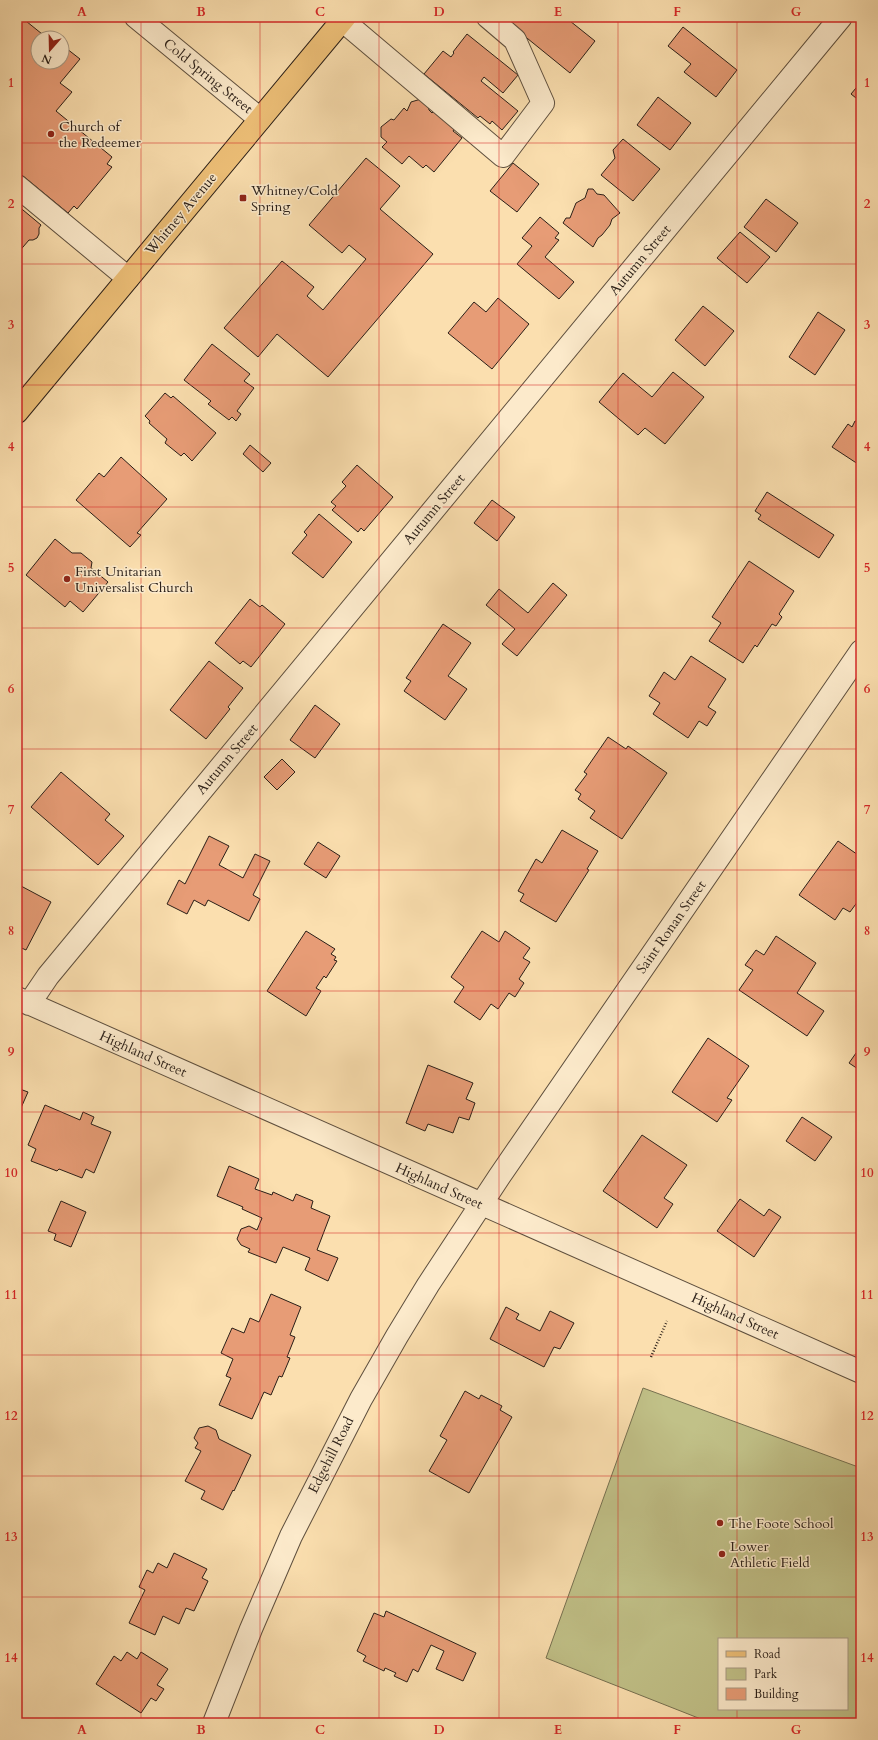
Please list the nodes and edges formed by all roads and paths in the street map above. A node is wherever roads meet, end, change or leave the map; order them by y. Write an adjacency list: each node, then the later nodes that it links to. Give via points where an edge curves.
1 (136, 17): 5 (street, Cold Spring Street)
2 (488, 17): 4 (street, via 515,40 543,103 503,156)
3 (841, 17): 10 (street, Autumn Street, via 53,970)
4 (344, 19): 5 (main road, Whitney Avenue)
5 (260, 119): 7 (main road, Whitney Avenue)
6 (17, 186): 7 (street)
7 (128, 278): 8 (main road, Whitney Avenue)
8 (17, 412)
9 (861, 651): 11 (street, Saint Ronan Street)
10 (23, 1001): 11 (street, Highland Street)
11 (481, 1204): 14 (street, Highland Street); 15 (street, Edgehill Road, via 396,1336 322,1473 290,1536 250,1629)
12 (667, 1321): 13 (path)
13 (651, 1357)
14 (861, 1372)
15 (214, 1723)

